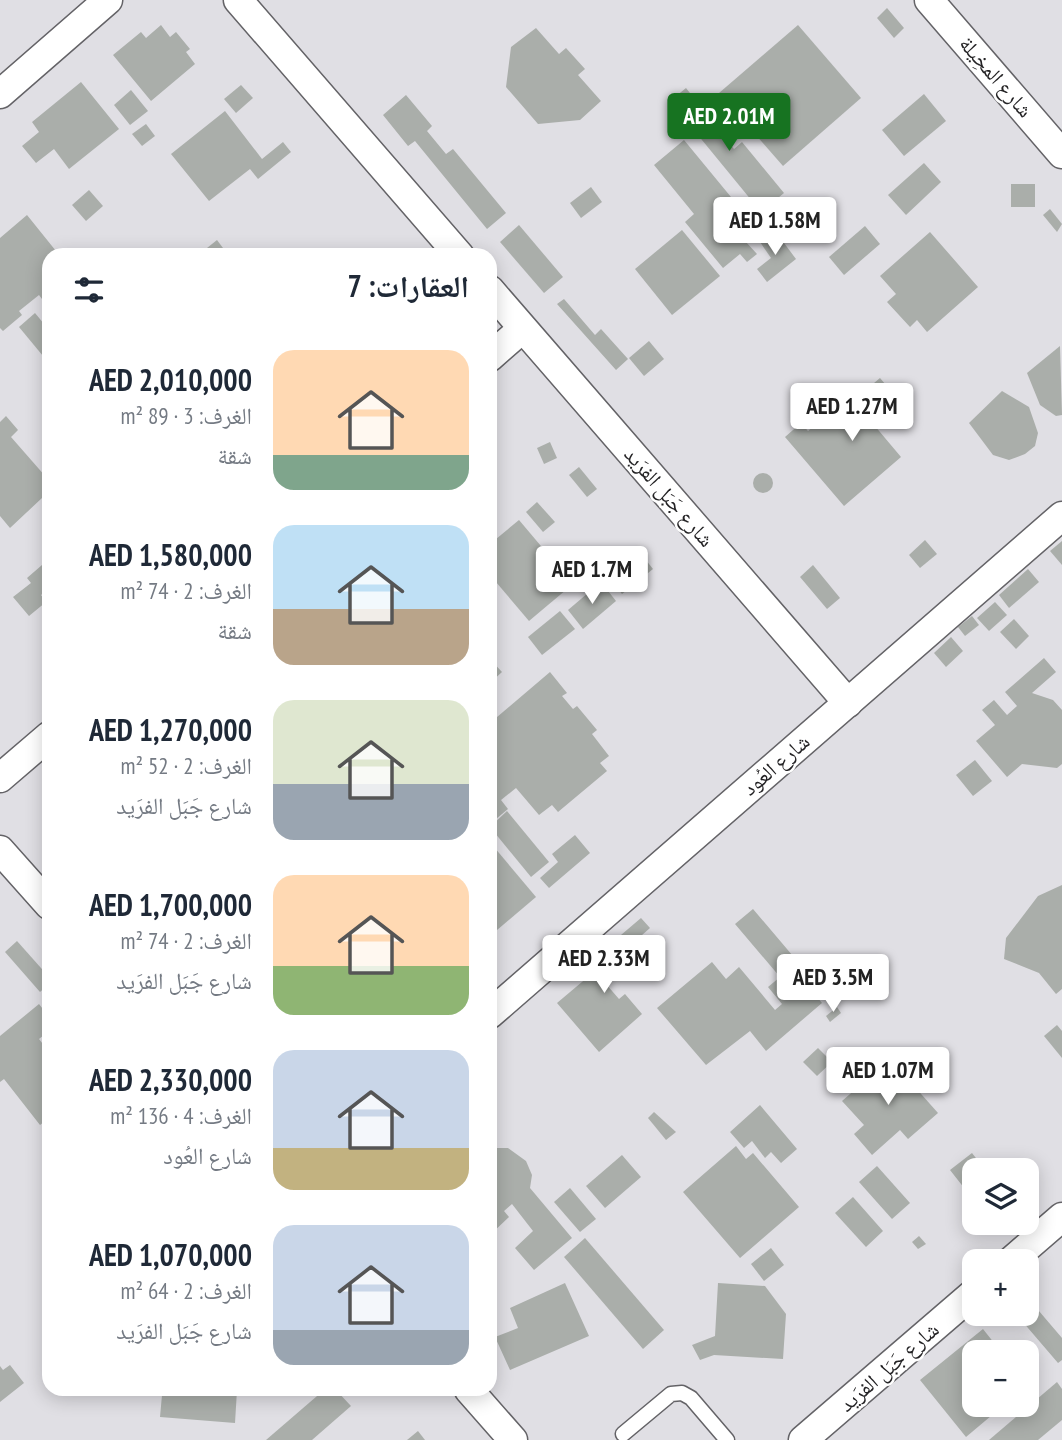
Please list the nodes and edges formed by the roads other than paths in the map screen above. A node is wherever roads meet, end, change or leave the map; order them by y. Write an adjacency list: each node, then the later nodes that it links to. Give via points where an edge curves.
1 (108, 0): 4 (street)
2 (238, 0): 6 (street)
3 (929, 0): 5 (street, شارع المخِيلة)
4 (0, 94)
5 (1062, 154)
6 (453, 248)
7 (497, 299): 8 (street, شارع جَبَل الفرَيد)
8 (522, 329): 9 (street); 11 (street, شارع جَبَل الفرَيد)
9 (497, 350)
10 (1062, 516): 11 (street, شارع العُود)
11 (848, 703): 16 (street, شارع العُود)
12 (42, 742): 13 (street)
13 (0, 778)
14 (0, 850): 15 (street)
15 (42, 897)
16 (497, 1008)
17 (1062, 1217): 18 (street)
18 (1025, 1249)
19 (962, 1303): 24 (street, شارع جَبَل الفرَيد)
20 (474, 1396): 22 (street)
21 (623, 1434): 23 (lane, via 671,1394 682,1392)
22 (513, 1440)
23 (727, 1440)
24 (803, 1440)

